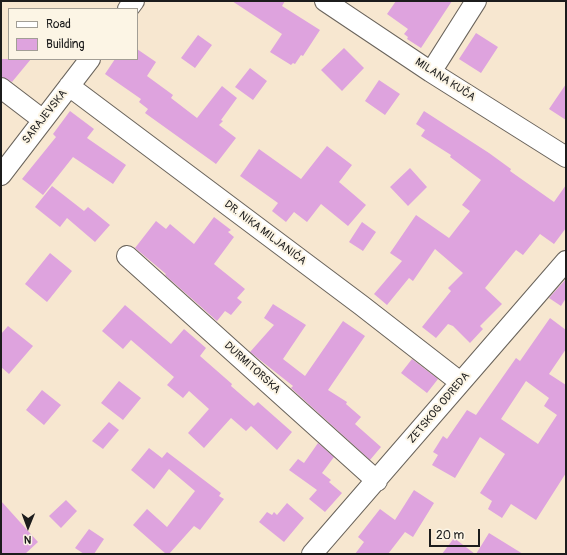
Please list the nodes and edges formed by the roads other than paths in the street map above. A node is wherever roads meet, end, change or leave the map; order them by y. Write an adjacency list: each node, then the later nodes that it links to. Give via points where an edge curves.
1 (325, 1): 4 (street, MILANA KUČA)
2 (476, 1): 4 (street)
3 (89, 60): 5 (street, SARAJEVSKA)
4 (431, 72): 8 (street, MILANA KUČA)
5 (69, 86): 7 (street, SARAJEVSKA); 12 (street, DR. NIKA MILJANIĆA)
6 (1, 88): 7 (street)
7 (43, 120): 9 (street, SARAJEVSKA)
8 (566, 157)
9 (1, 175)
10 (127, 256): 13 (street, DURMITORSKA)
11 (566, 261): 12 (street, ZETSKOG ODREDA)
12 (460, 382): 13 (street, ZETSKOG ODREDA)
13 (377, 481): 14 (street, ZETSKOG ODREDA)
14 (312, 554)

